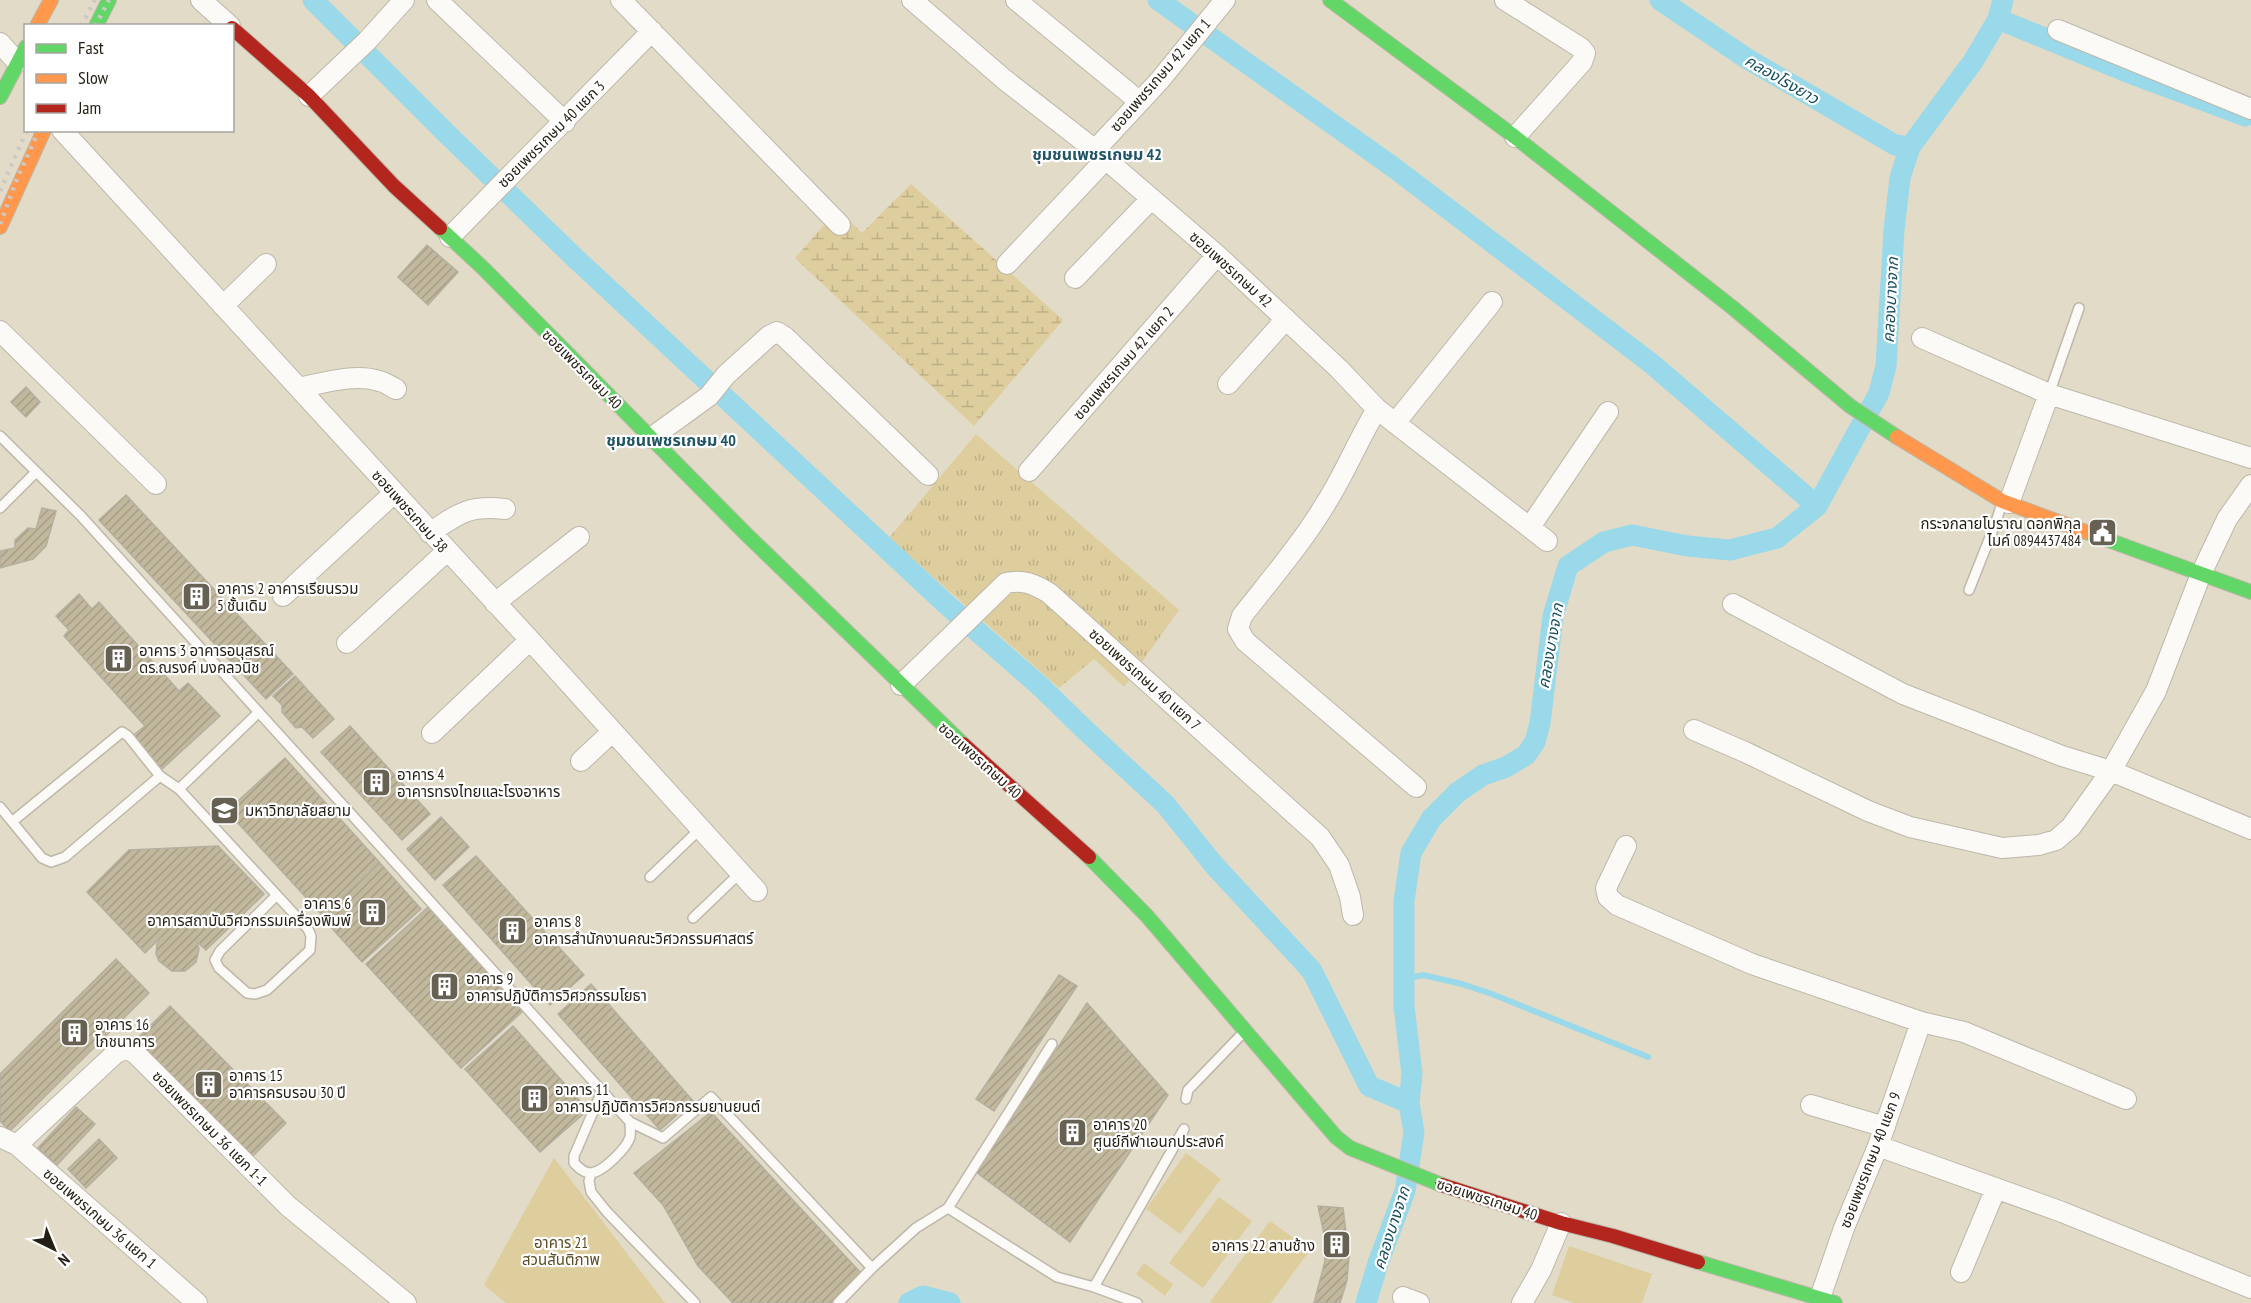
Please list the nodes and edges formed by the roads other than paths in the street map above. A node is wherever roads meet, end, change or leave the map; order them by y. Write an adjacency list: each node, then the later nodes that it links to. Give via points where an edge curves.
1 (51, 0): 12 (street)
2 (109, 0): 13 (street)
3 (201, 0): 14 (street, ซอยเพชรเกษม 40)
4 (404, 0): 20 (street)
5 (437, 0): 24 (street)
6 (621, 0): 17 (street)
7 (912, 0): 28 (street, ซอยเพชรเกษม 42)
8 (1016, 0): 22 (street)
9 (1225, 0): 22 (street, ซอยเพชรเกษม 42 แยก 1)
10 (1330, 0): 27 (street)
11 (1505, 0): 27 (street, via 1585,53 1582,62)
12 (39, 24)
13 (97, 24)
14 (228, 24)
15 (234, 30): 20 (street, ซอยเพชรเกษม 40)
16 (2058, 30): 23 (street)
17 (652, 31): 24 (street, ซอยเพชรเกษม 40 แยก 3); 30 (street)
18 (0, 43): 19 (street)
19 (21, 55): 21 (street)
20 (309, 96): 32 (street, ซอยเพชรเกษม 40, via 394,186)
21 (0, 97)
22 (1140, 102): 28 (street, ซอยเพชรเกษม 42 แยก 1)
23 (2251, 109)
24 (565, 122): 32 (street, ซอยเพชรเกษม 40 แยก 3)
25 (43, 132): 31 (street)
26 (64, 132): 38 (street, ซอยเพชรเกษม 38)
27 (1515, 137): 59 (street, via 1733,308 1850,406)
28 (1100, 155): 29 (street, ซอยเพชรเกษม 42); 35 (street, ซอยเพชรเกษม 42 แยก 1)
29 (1151, 199): 33 (street, ซอยเพชรเกษม 42); 36 (street)
30 (840, 225)
31 (0, 226)
32 (450, 237): 51 (street, ซอยเพชรเกษม 40)
33 (1217, 255): 40 (street, ซอยเพชรเกษม 42); 53 (street, ซอยเพชรเกษม 42 แยก 2)
34 (266, 264): 38 (street)
35 (1007, 264)
36 (1075, 279)
37 (1492, 302): 49 (street)
38 (223, 306): 44 (street, ซอยเพชรเกษม 38)
39 (2079, 308): 46 (lane)
40 (1286, 319): 43 (street); 47 (street, ซอยเพชรเกษม 42)
41 (0, 331): 56 (street)
42 (1922, 338): 46 (street)
43 (1228, 384)
44 (299, 388): 45 (street, via 358,379 377,380); 58 (street, ซอยเพชรเกษม 38)
45 (396, 388)
46 (2049, 394): 52 (street); 59 (street)
47 (1377, 410): 49 (street, ซอยเพชรเกษม 42); 83 (street, via 1327,502 1242,616 1238,630 1245,641)
48 (1608, 412): 62 (street)
49 (1396, 423): 62 (street, ซอยเพชรเกษม 42)
50 (0, 436): 54 (lane)
51 (651, 438): 55 (street, via 714,390 743,359 777,332); 75 (street, ซอยเพชรเกษม 40)
52 (2251, 458)
53 (1029, 471)
54 (36, 472): 60 (lane); 76 (lane, via 81,516)
55 (928, 475)
56 (156, 484)
57 (2251, 485): 67 (street, via 2227,519)
58 (394, 493): 63 (street, ซอยเพชรเกษม 38); 70 (street)
59 (2006, 502): 67 (street); 68 (lane)
60 (0, 508)
61 (505, 509): 63 (street, via 486,507 460,512)
62 (1530, 527): 65 (street, ซอยเพชรเกษม 42)
63 (430, 533): 66 (street, ซอยเพชรเกษม 38)
64 (579, 537): 71 (street)
65 (1547, 541)
66 (447, 551): 71 (street, ซอยเพชรเกษม 38); 74 (street)
67 (2201, 574): 69 (street); 81 (street, via 2163,675)
68 (1969, 590)
69 (2251, 592)
70 (283, 596)
71 (495, 603): 73 (street, ซอยเพชรเกษม 38)
72 (1733, 604): 81 (street, via 1903,694)
73 (530, 640): 78 (street); 79 (street, ซอยเพชรเกษม 38)
74 (348, 643)
75 (901, 685): 94 (street, ซอยเพชรเกษม 40 แยก 7, via 1006,583 1031,583 1049,593 1320,837 1339,865); 97 (street, ซอยเพชรเกษม 40, via 1102,869)
76 (259, 712): 84 (lane); 99 (lane)
77 (1694, 730): 81 (street, via 1868,811 1910,827 2002,848 2055,840 2071,827)
78 (432, 732)
79 (612, 732): 80 (street); 87 (street, ซอยเพชรเกษม 38)
80 (581, 761)
81 (2111, 771): 88 (street)
82 (160, 776): 84 (lane); 86 (lane, via 65,857 51,861 42,858); 86 (lane, via 122,732)
83 (1416, 787)
84 (179, 789): 93 (lane)
85 (0, 807): 86 (lane)
86 (13, 821)
87 (700, 829): 90 (street, ซอยเพชรเกษม 38); 91 (lane)
88 (2251, 829)
89 (1626, 846): 96 (street, via 1606,888 1617,906 1752,964)
90 (740, 873): 92 (street, ซอยเพชรเกษม 38); 95 (lane)
91 (650, 877)
92 (757, 891)
93 (276, 896): 93 (lane, via 215,960 247,993 267,990 310,950 308,929)
94 (1353, 915)
95 (693, 918)
96 (1921, 1022): 101 (street, via 1964,1032); 104 (street, ซอยเพชรเกษม 40 แยก 9)
97 (1245, 1031): 100 (lane, via 1188,1090); 111 (street, ซอยเพชรเกษม 40, via 1336,1137 1350,1148 1427,1180)
98 (1052, 1044): 110 (lane)
99 (602, 1090): 103 (lane); 108 (lane, via 574,1156 574,1163)
100 (1186, 1099)
101 (2126, 1099)
102 (1811, 1105): 104 (street)
103 (630, 1122): 108 (lane, via 630,1136 623,1150); 112 (lane, via 663,1137 711,1097)
104 (1885, 1127): 107 (street, ซอยเพชรเกษม 40 แยก 9)
105 (1184, 1129): 114 (lane)
106 (8, 1141): 117 (street, ซอยเพชรเกษม 36 แยก 1); 118 (street, ซอยเพชรเกษม 36 แยก 1-1, via 117,1052 128,1049 288,1206)
107 (1878, 1146): 109 (street); 116 (street, ซอยเพชรเกษม 40 แยก 9, via 1844,1228)
108 (591, 1173): 119 (lane, via 591,1192 607,1212)
109 (1996, 1188): 113 (street); 115 (street)
110 (948, 1208): 112 (lane, via 916,1228); 114 (lane, via 1057,1277)
111 (1561, 1223): 116 (street, ซอยเพชรเกษม 40); 122 (street)
112 (872, 1268): 120 (lane)
113 (1961, 1272)
114 (1094, 1287): 121 (lane)
115 (2251, 1288)
116 (1827, 1300)
117 (198, 1303)
118 (406, 1303)
119 (695, 1303)
120 (838, 1303)
121 (1137, 1303)
122 (1522, 1303)

